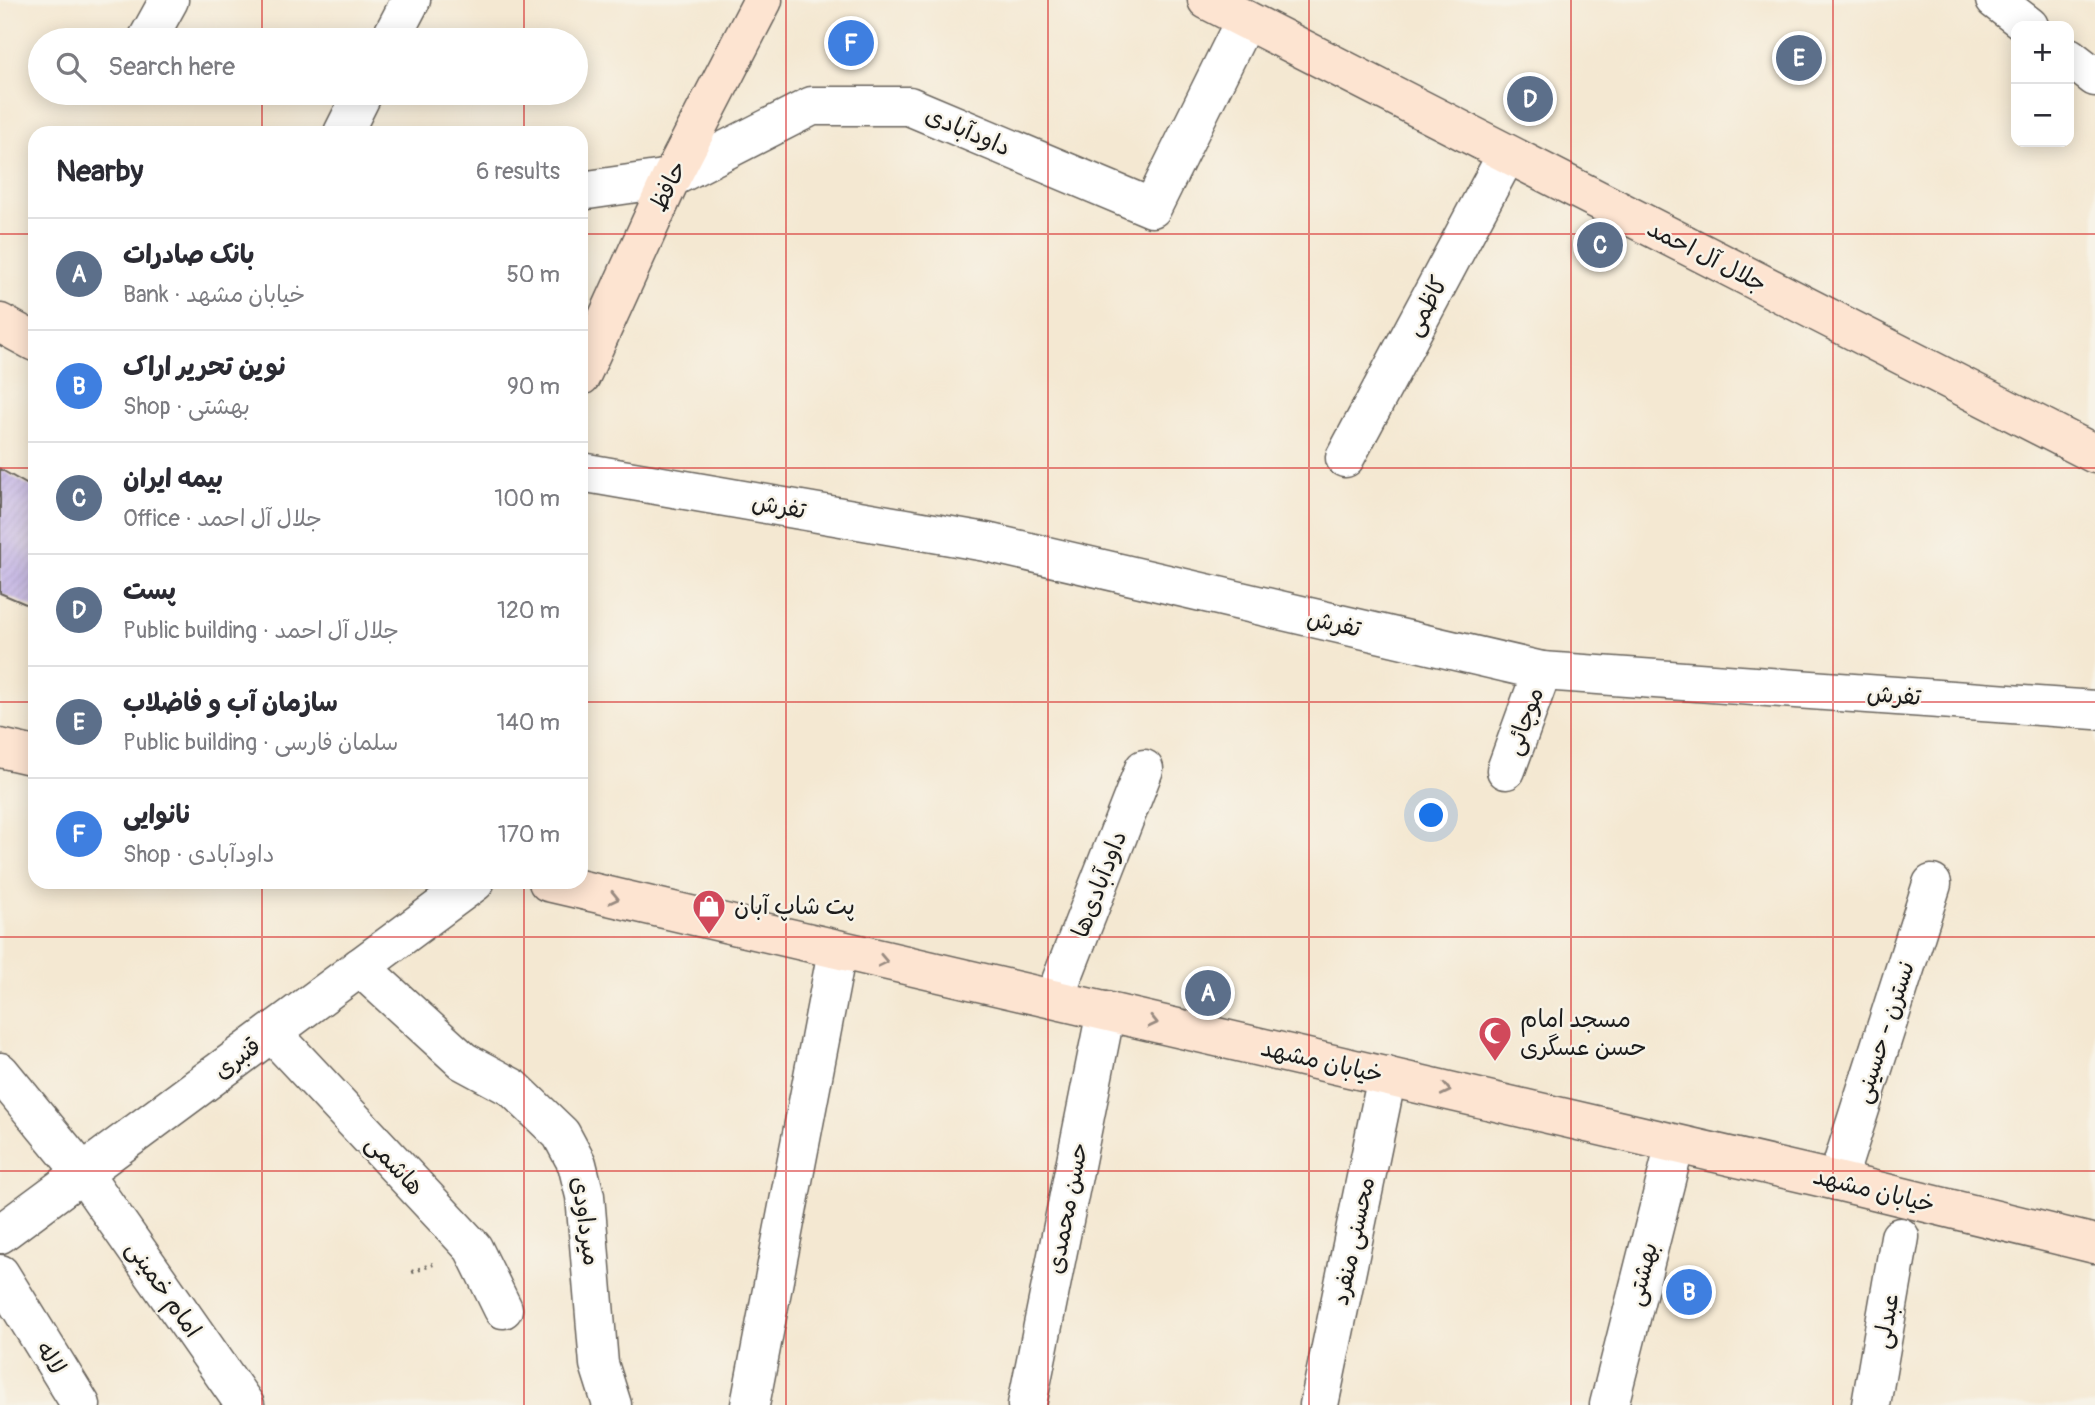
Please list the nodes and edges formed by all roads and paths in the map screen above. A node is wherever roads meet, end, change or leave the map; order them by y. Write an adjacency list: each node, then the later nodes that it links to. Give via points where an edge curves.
1 (169, 0): 8 (street)
2 (411, 0): 9 (street)
3 (763, 0): 15 (street, حافظ)
4 (1207, 0): 6 (street, جلال آل احمد)
5 (1995, 0): 7 (street)
6 (1245, 20): 14 (street, جلال آل احمد); 15 (street, داودآبادی, via 1152,208 909,106 812,106)
7 (2022, 21)
8 (154, 28)
9 (396, 28)
10 (2074, 61): 11 (street)
11 (2095, 77)
12 (357, 105): 13 (street)
13 (346, 126)
14 (1507, 153): 20 (street, جلال آل احمد); 21 (street, کاظمی)
15 (671, 178): 16 (street, داودآبادی); 19 (street, حافظ)
16 (588, 190)
17 (0, 323): 18 (street)
18 (28, 338)
19 (588, 361)
20 (2095, 454)
21 (1345, 458)
22 (588, 473): 23 (street, تفرش, via 986,542)
23 (1542, 671): 24 (street, تفرش); 28 (street, موچائی)
24 (2095, 710)
25 (0, 748): 26 (street)
26 (28, 754)
27 (1144, 769): 34 (street, داودآبادی‌ها)
28 (1506, 770)
29 (1932, 884): 41 (street, نسترن - حسینی)
30 (466, 889): 33 (street, قنبری)
31 (577, 889): 32 (street, خیابان مشهد, one-way to 32)
32 (837, 951): 34 (street, خیابان مشهد, one-way to 34); 51 (street)
33 (360, 967): 36 (street, قنبری); 50 (street, میرداودی, via 463,1061 513,1088 561,1134 578,1164 585,1196 599,1364)
34 (1054, 999): 35 (street, خیابان مشهد)
35 (1106, 1012): 38 (street, خیابان مشهد, one-way to 38); 52 (street, حسن محمدی)
36 (272, 1033): 40 (street, قنبری); 46 (street, هاشمی, via 473,1248)
37 (0, 1072): 40 (street, امام خمینی)
38 (1387, 1076): 39 (street, خیابان مشهد, one-way to 39); 53 (street, محسنی منفرد)
39 (1675, 1144): 41 (street, خیابان مشهد); 54 (street, بهشتی)
40 (83, 1173): 42 (street, قنبری); 49 (street, امام خمینی)
41 (1837, 1181): 44 (street, خیابان مشهد)
42 (0, 1234)
43 (1900, 1237): 47 (street, عبدلی)
44 (2095, 1244)
45 (0, 1275): 48 (street, لاله)
46 (503, 1309)
47 (1874, 1404)
48 (81, 1405)
49 (245, 1405)
50 (612, 1405)
51 (750, 1405)
52 (1027, 1405)
53 (1319, 1405)
54 (1609, 1405)

